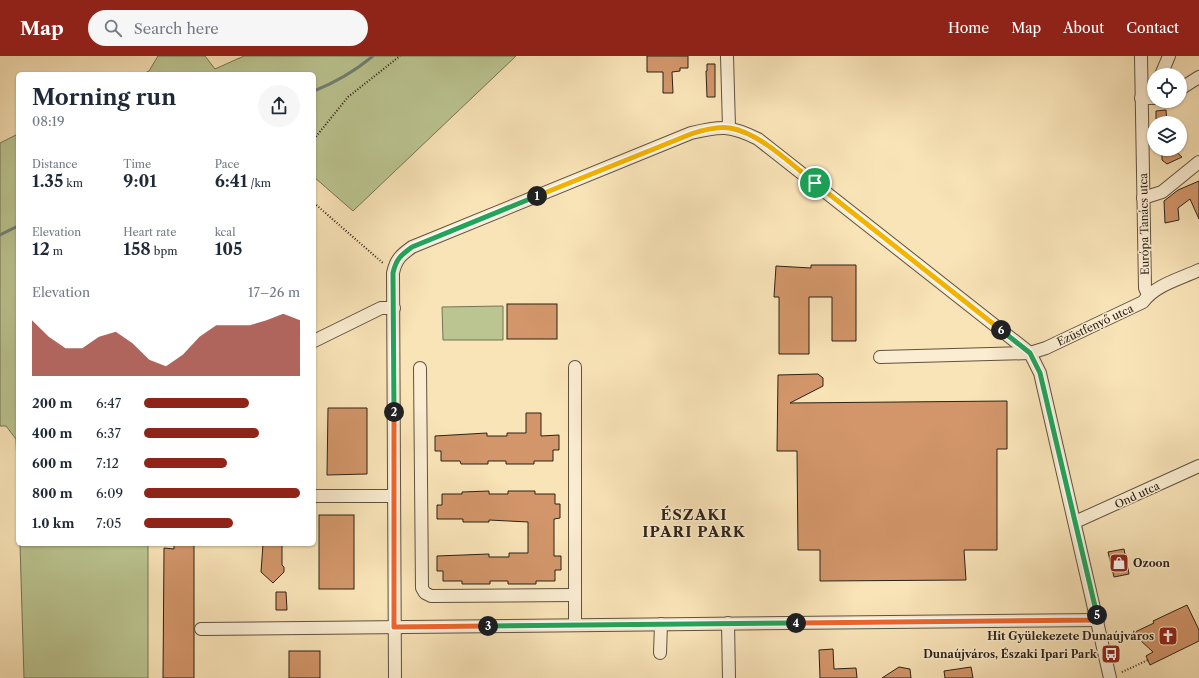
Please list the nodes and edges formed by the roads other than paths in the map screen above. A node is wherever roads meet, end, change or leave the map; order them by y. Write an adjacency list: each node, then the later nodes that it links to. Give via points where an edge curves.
1 (727, 56): 9 (street)
2 (1141, 56): 6 (street, Európa Tanács utca)
3 (1169, 56): 4 (street)
4 (1164, 68)
5 (1199, 77): 7 (street)
6 (1147, 83)
7 (1187, 85)
8 (1149, 108): 11 (street, Európa Tanács utca)
9 (729, 127): 14 (street, via 691,134 412,247 396,262 393,273); 16 (street, via 758,139)
10 (1199, 162): 11 (street, via 1162,192)
11 (1143, 198): 13 (street, Európa Tanács utca, via 1145,288)
12 (1199, 270): 13 (street, Ezüstfenyő utca)
13 (1148, 295): 16 (street, Ezüstfenyő utca, via 1142,302 1046,348)
14 (394, 308): 15 (street, via 381,308); 22 (street)
15 (316, 340)
16 (1030, 353): 17 (street, Ezüstfenyő utca); 23 (street, via 1040,373)
17 (880, 357)
18 (575, 367): 24 (street)
19 (420, 368): 24 (street, via 422,588 425,593 431,596)
20 (1199, 466): 23 (street, Ond utca)
21 (316, 496): 22 (street)
22 (393, 496): 29 (street)
23 (1075, 522): 25 (street)
24 (574, 595): 28 (street)
25 (1098, 620): 26 (street); 34 (street)
26 (728, 623): 27 (street); 33 (street)
27 (661, 624): 28 (street); 31 (street)
28 (575, 625): 29 (street)
29 (394, 627): 30 (street); 32 (street)
30 (201, 630)
31 (660, 653)
32 (395, 678)
33 (729, 678)
34 (1110, 678)

